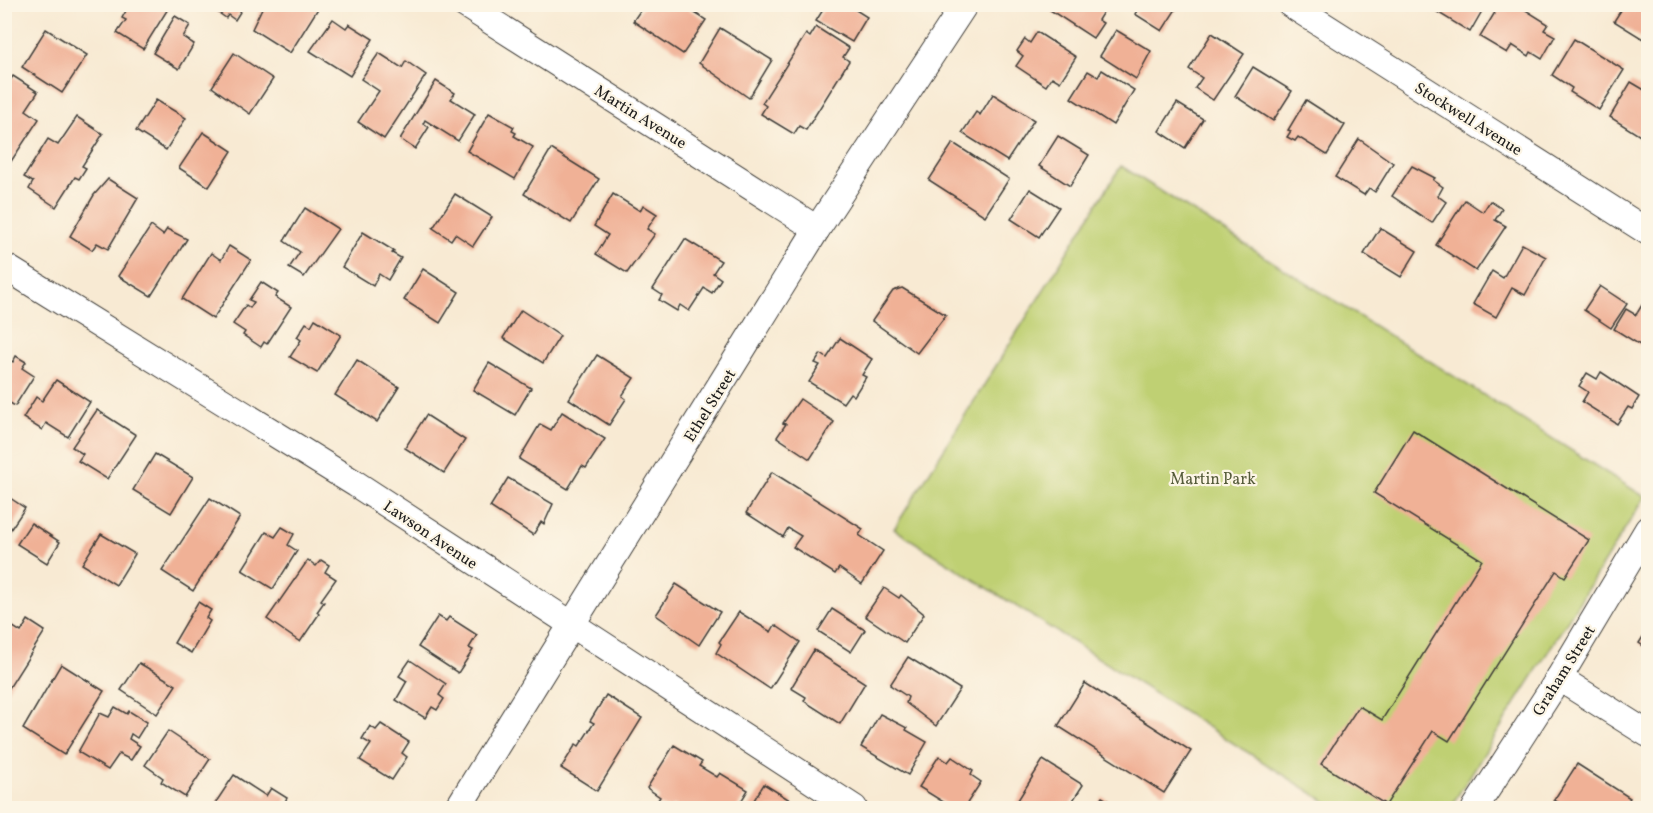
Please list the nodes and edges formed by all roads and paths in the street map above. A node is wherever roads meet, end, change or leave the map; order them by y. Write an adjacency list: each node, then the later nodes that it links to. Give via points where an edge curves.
1 (464, 4): 4 (street, Martin Avenue)
2 (965, 4): 4 (street, Ethel Street)
3 (1290, 4): 5 (street, Stockwell Avenue)
4 (817, 229): 8 (street, Ethel Street)
5 (1648, 232)
6 (4, 266): 8 (street, Lawson Avenue, via 356,484)
7 (1648, 529): 9 (street, Graham Street)
8 (572, 625): 11 (street, Ethel Street); 12 (street, Lawson Avenue)
9 (1559, 678): 10 (street); 13 (street, Graham Street)
10 (1648, 735)
11 (458, 808)
12 (854, 808)
13 (1475, 808)

